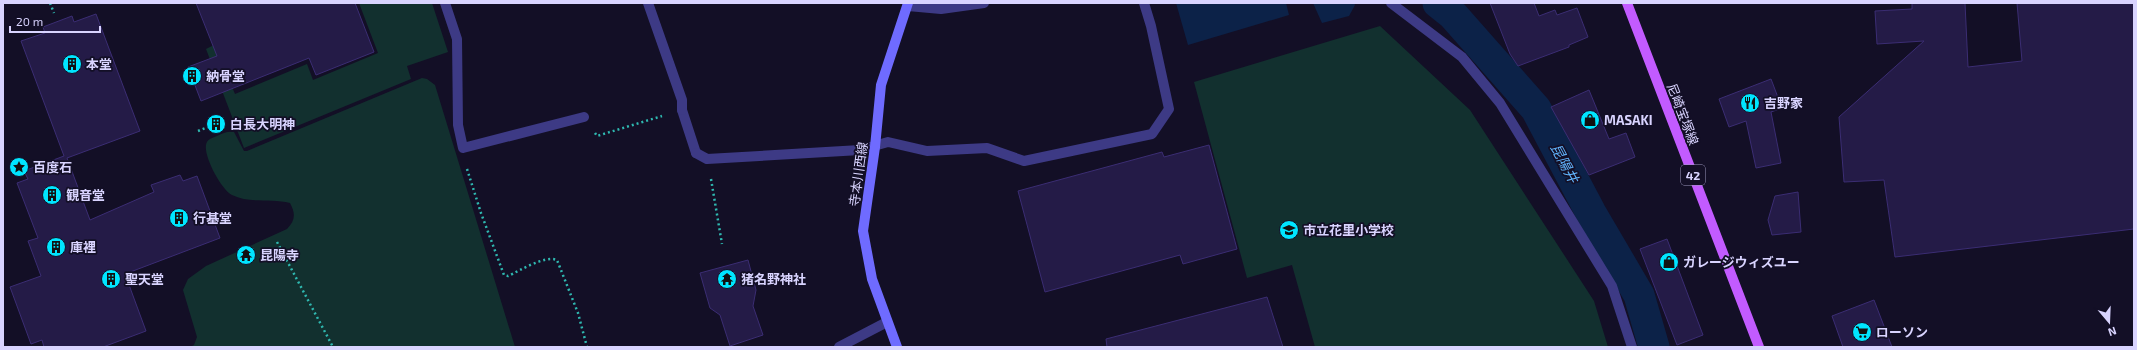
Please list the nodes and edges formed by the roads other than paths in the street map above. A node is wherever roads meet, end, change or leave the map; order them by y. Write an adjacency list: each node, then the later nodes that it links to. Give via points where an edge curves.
1 (445, 3): 8 (street, via 457,39 458,125 463,148)
2 (648, 3): 9 (street, via 682,100 682,110 696,153 707,159)
3 (984, 3): 7 (street, via 941,9)
4 (1144, 3): 9 (street, via 1169,109 1152,134 1024,161 987,148 927,151 888,142)
5 (1391, 3): 13 (street, via 1462,57 1500,103 1612,286)
6 (1627, 3): 14 (main road, 尼崎宝塚線 / 42)
7 (908, 5): 9 (main road, 寺本川西線, via 881,85)
8 (584, 117)
9 (875, 147): 10 (main road, 寺本川西線, via 863,231 872,279)
10 (887, 322): 11 (street); 12 (main road, 寺本川西線)
11 (838, 347)
12 (897, 347)
13 (1632, 347)
14 (1759, 347)

